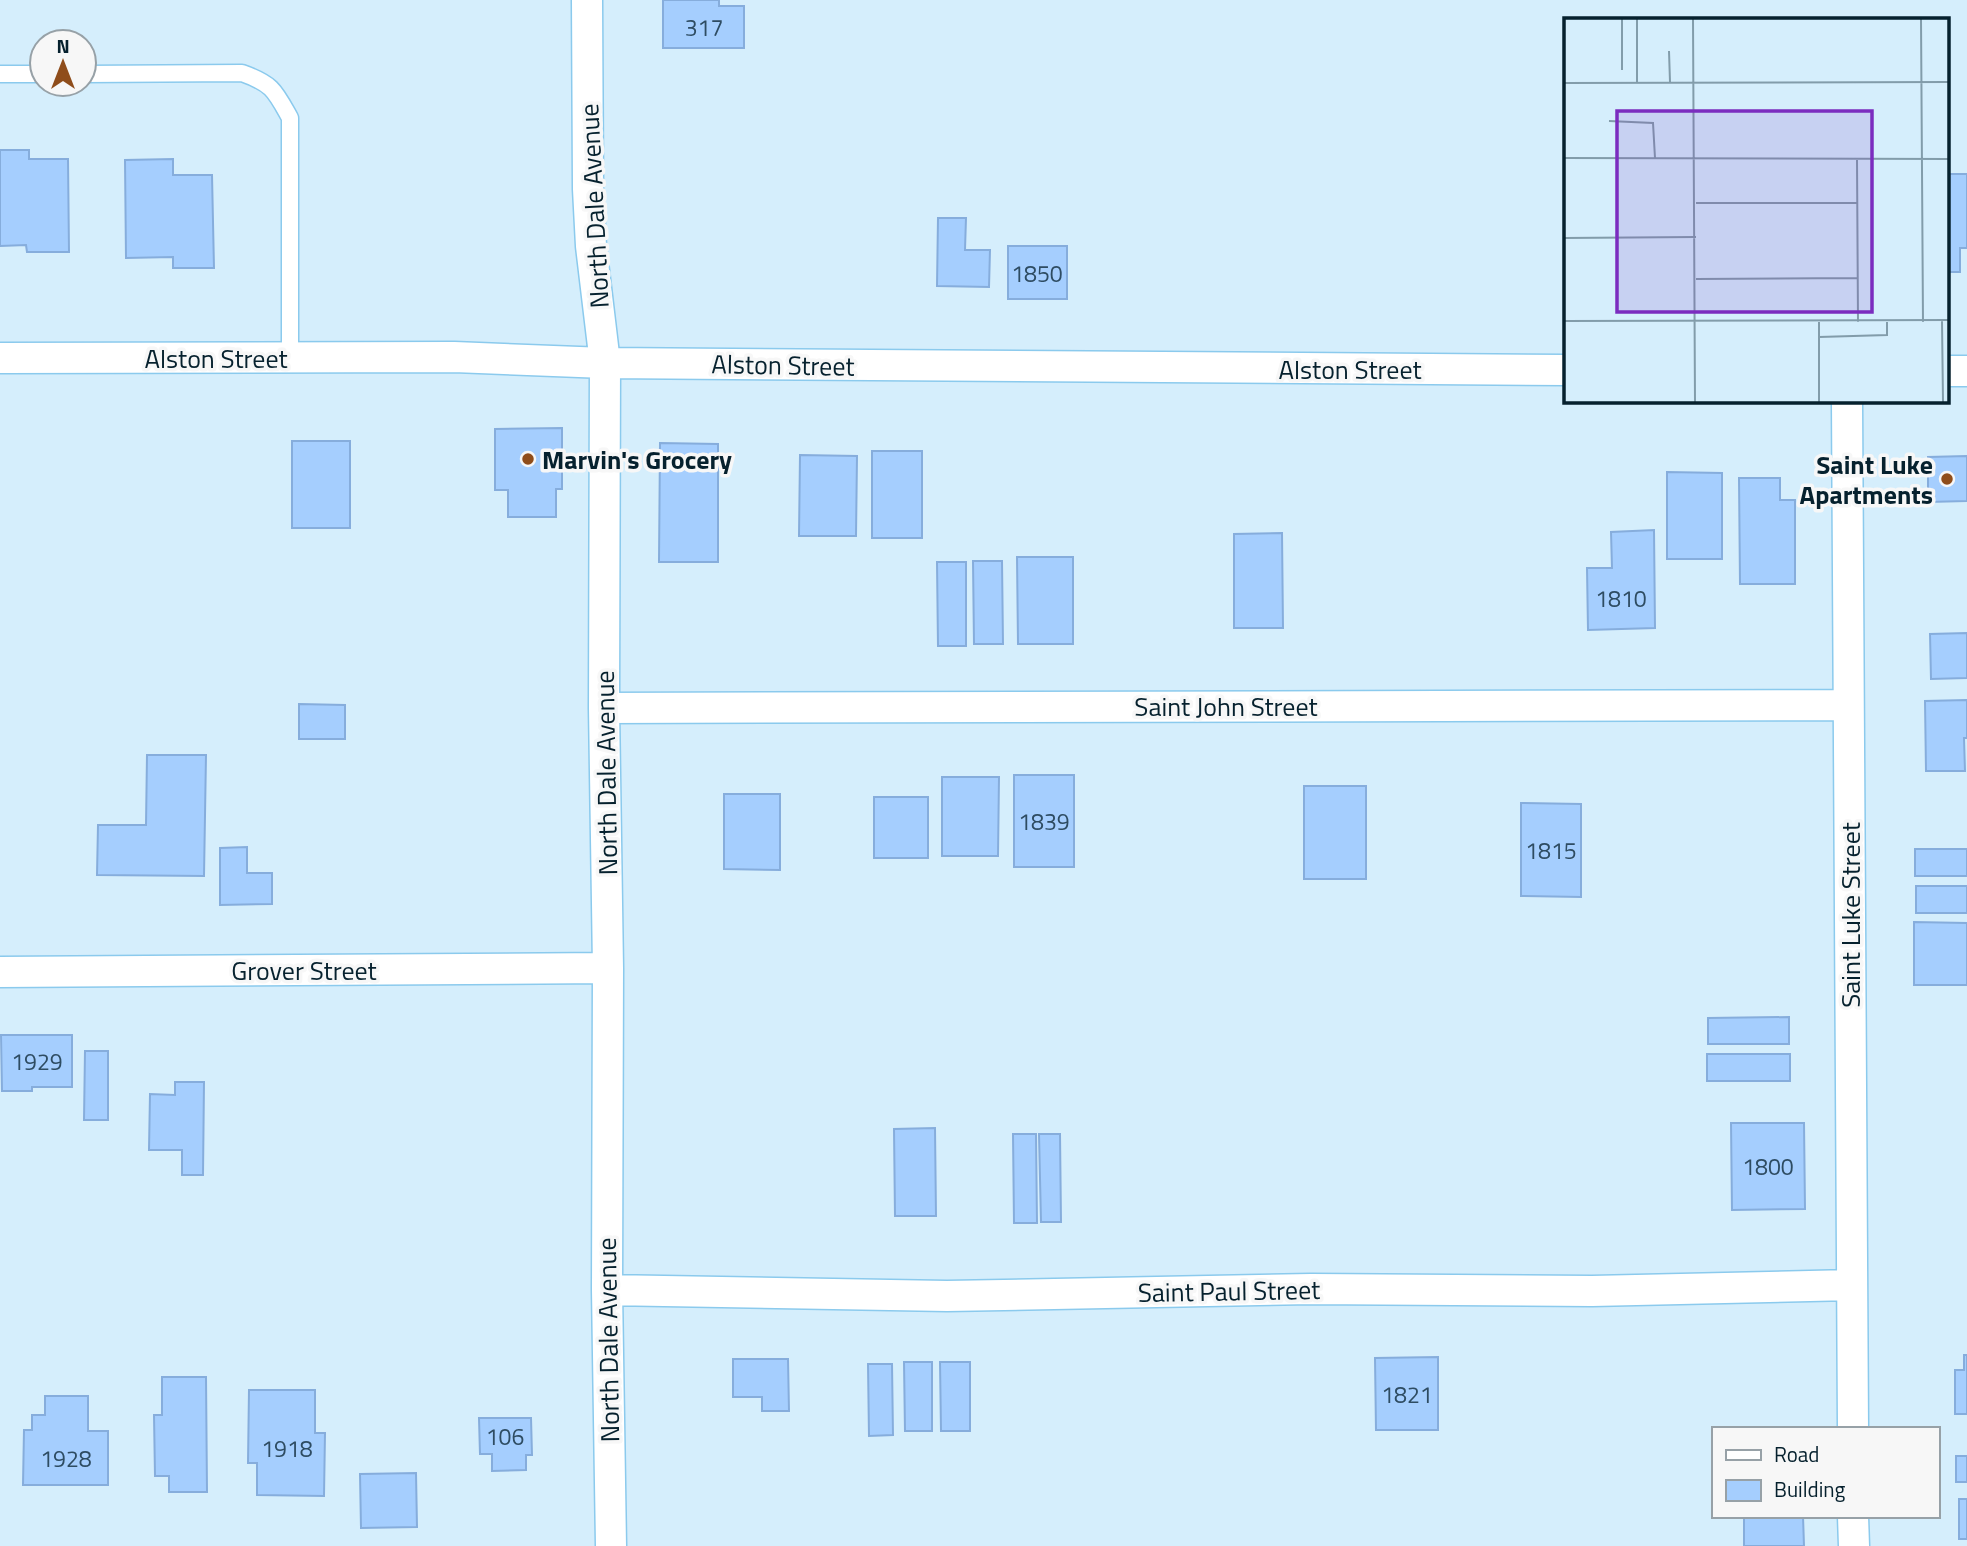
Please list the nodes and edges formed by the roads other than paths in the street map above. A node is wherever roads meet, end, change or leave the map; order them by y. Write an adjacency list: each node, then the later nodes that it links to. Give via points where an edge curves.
1 (587, 0): 7 (street, North Dale Avenue, via 589,200)
2 (0, 74): 3 (lane)
3 (28, 74)
4 (98, 74): 6 (lane, via 242,73 275,90 290,118)
5 (0, 358): 6 (street, Alston Street)
6 (290, 358): 7 (street, Alston Street, via 454,357)
7 (605, 363): 8 (street, Alston Street); 11 (street, North Dale Avenue)
8 (1564, 370)
9 (1847, 402): 10 (street, Saint Luke Street)
10 (1848, 705): 11 (street, Saint John Street); 14 (street, Saint Luke Street)
11 (604, 708): 12 (street, North Dale Avenue)
12 (608, 968): 13 (street, Grover Street); 15 (street, North Dale Avenue)
13 (0, 972)
14 (1852, 1285): 15 (street, Saint Paul Street, via 947,1296); 16 (street, Saint Luke Street)
15 (607, 1290): 18 (street, North Dale Avenue)
16 (1853, 1427)
17 (1853, 1518): 19 (street)
18 (611, 1546)
19 (1854, 1546)

